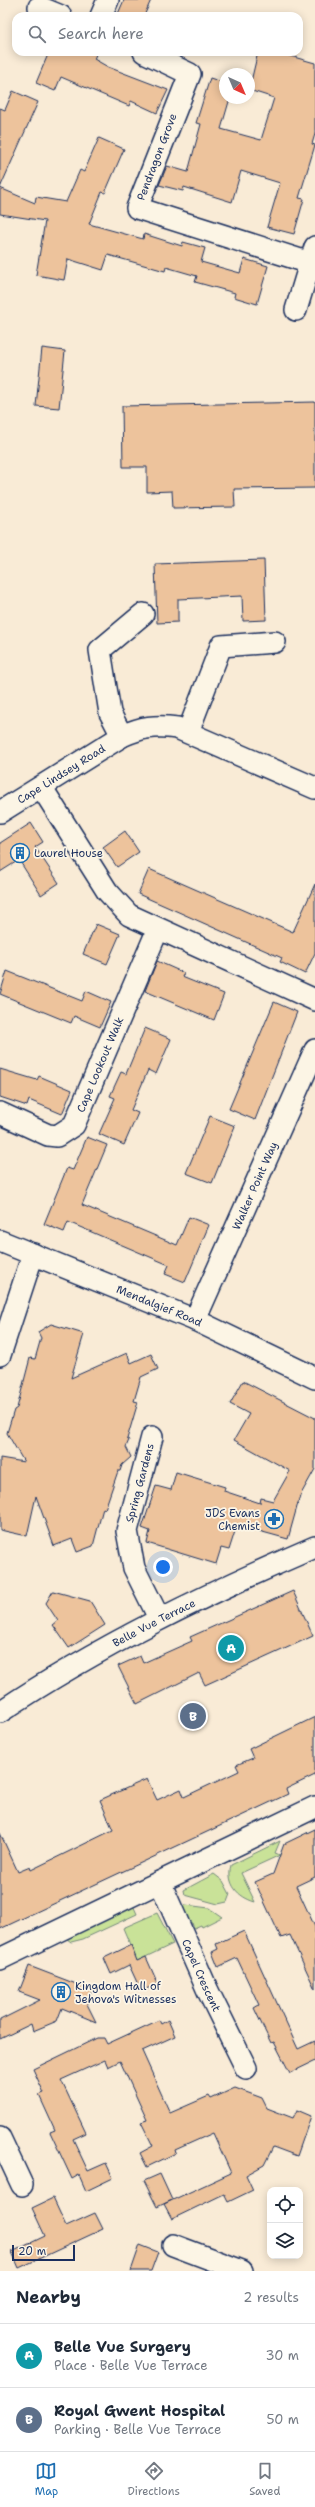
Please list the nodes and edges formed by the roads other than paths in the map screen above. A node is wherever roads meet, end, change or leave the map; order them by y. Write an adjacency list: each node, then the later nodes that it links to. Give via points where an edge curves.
1 (108, 0): 4 (street)
2 (39, 7): 3 (street)
3 (51, 12)
4 (103, 12)
5 (152, 56): 6 (street, Pendragon Grove, via 190,74 137,208)
6 (313, 255): 7 (street)
7 (296, 310)
8 (143, 614): 11 (street, via 100,650 110,713)
9 (275, 642): 10 (street, via 221,646)
10 (188, 732): 11 (street, Cape Lindsey Road, via 158,725); 13 (street, Cape Lindsey Road)
11 (122, 736): 12 (street, Cape Lindsey Road)
12 (42, 788): 14 (street, Cape Lindsey Road); 15 (street, via 116,903 129,915)
13 (315, 788)
14 (0, 812)
15 (158, 929): 16 (street); 18 (street, Cape Lookout Walk, via 74,1125 57,1136 48,1135)
16 (315, 1000)
17 (315, 1050): 21 (street, Walker Point Way)
18 (0, 1113)
19 (0, 1241): 20 (street, Mendalgief Road)
20 (33, 1254): 21 (street, Mendalgief Road); 22 (street)
21 (195, 1320): 23 (street, Mendalgief Road)
22 (0, 1355)
23 (315, 1378)
24 (152, 1438): 26 (street, Spring Gardens, via 127,1530 134,1568)
25 (315, 1547): 26 (street, Belle Vue Terrace)
26 (159, 1618): 27 (street, Belle Vue Terrace, via 52,1677)
27 (0, 1712)
28 (315, 1807): 29 (street)
29 (160, 1882): 30 (street); 31 (street, Capel Crescent, via 205,1985)
30 (0, 1959)
31 (246, 2068)
32 (0, 2138): 33 (street)
33 (22, 2185)
34 (173, 2245): 35 (street)
35 (242, 2271)

